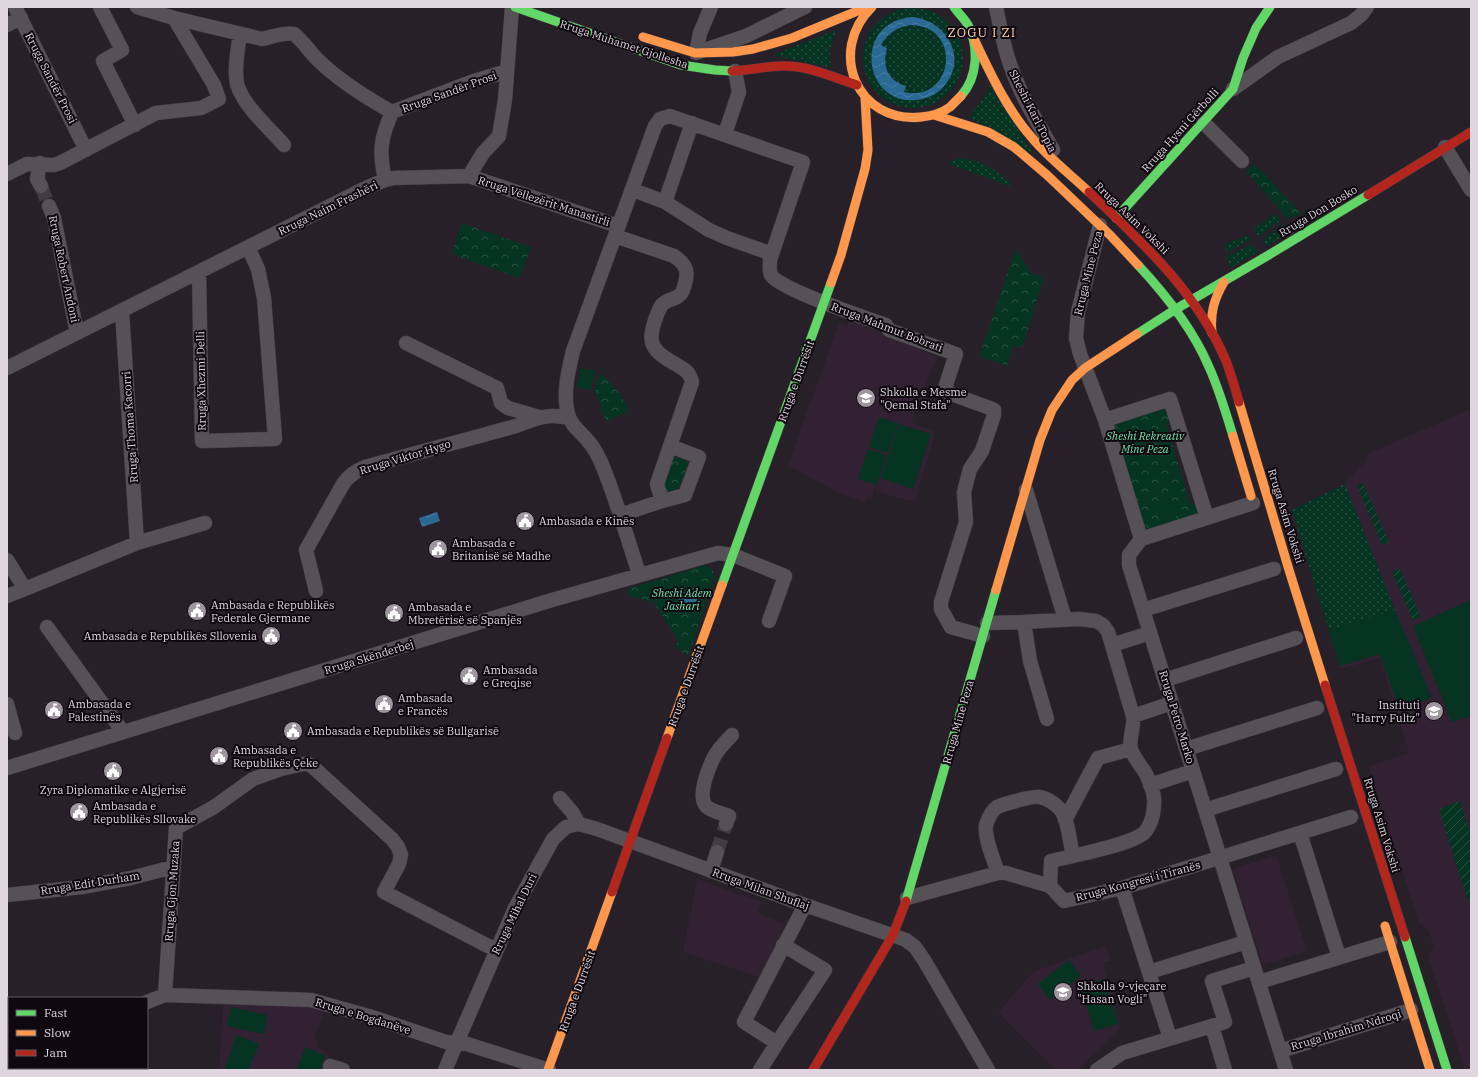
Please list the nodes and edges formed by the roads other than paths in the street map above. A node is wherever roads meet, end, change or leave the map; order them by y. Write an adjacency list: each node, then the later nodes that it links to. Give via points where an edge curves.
1 (100, 7): 29 (street, via 122,50 102,61)
2 (137, 7): 14 (street, Rruga Sandër Prosi)
3 (513, 7): 21 (street); 22 (main road, Rruga Muhamet Gjollesha, via 672,63 708,70)
4 (711, 7): 20 (street, via 700,33)
5 (805, 7): 20 (street, via 746,36)
6 (867, 7): 20 (main road, Rruga Muhamet Gjollesha, via 769,46 723,54)
7 (872, 7): 23 (main road, via 856,26 851,40 851,71)
8 (954, 7): 16 (main road)
9 (996, 7): 38 (street, Sheshi Karl Topia, via 1011,69)
10 (1270, 7): 24 (main road, Rruga Hysni Gërbolli, via 1256,28)
11 (1367, 7): 24 (street, via 1351,23 1278,57)
12 (968, 9): 16 (main road)
13 (18, 13): 15 (street); 35 (street, Rruga Sandër Prosi)
14 (174, 18): 17 (street, Rruga Sandër Prosi); 29 (street, via 214,85 219,99 201,108 156,113)
15 (7, 25)
16 (970, 27): 19 (main road)
17 (240, 34): 26 (street, Rruga Sandër Prosi, via 262,39 294,34 345,84); 33 (street, via 236,68 237,86 257,116)
18 (634, 34): 20 (main road, Rruga Muhamet Gjollesha)
19 (975, 41): 27 (main road, via 974,72 968,86 948,109); 38 (main road, Rruga Asim Vokshi, via 993,80 1017,119)
20 (696, 53)
21 (507, 71): 26 (street, Rruga Sandër Prosi); 40 (street, via 506,100 499,136 483,153)
22 (735, 71): 23 (main road, Rruga Muhamet Gjollesha, via 776,65 798,66); 32 (street, via 739,92)
23 (857, 85): 25 (main road)
24 (1233, 89): 28 (main road, Rruga Hysni Gërbolli)
25 (865, 97): 27 (main road, via 882,111 904,118 918,119); 55 (main road, Rruga e Durrësit, via 868,141 865,169 841,255)
26 (392, 112): 41 (street, via 381,150)
27 (934, 115): 48 (main road, via 972,126 1004,140 1030,159)
28 (1204, 122): 36 (street); 47 (main road, Rruga Hysni Gërbolli)
29 (135, 124): 35 (street)
30 (692, 124): 32 (street); 43 (street, Rruga Vëllezërit Manastirli, via 670,116 660,119 655,126); 45 (street)
31 (1471, 132): 34 (main road, Rruga Don Bosko)
32 (725, 134): 51 (street, via 803,162)
33 (284, 145)
34 (1445, 147): 44 (street); 53 (main road, Rruga Don Bosko)
35 (86, 150): 37 (street, via 54,165)
36 (1242, 161)
37 (40, 164): 39 (street, via 27,164); 42 (street, via 37,179)
38 (1061, 167): 47 (main road, Rruga Asim Vokshi)
39 (7, 174)
40 (469, 176): 41 (street, Rruga Naim Frashëri); 49 (street, Rruga Vëllezërit Manastirli)
41 (385, 180): 50 (street, Rruga Naim Frashëri)
42 (40, 186)
43 (633, 190): 45 (street); 49 (street, Rruga Vëllezërit Manastirli)
44 (1471, 190)
45 (665, 202): 51 (street, via 709,230)
46 (49, 206): 58 (street, Rruga Robert Andoni, via 54,218)
47 (1116, 218): 54 (main road, Rruga Asim Vokshi, via 1173,275)
48 (1100, 226): 56 (main road, via 1150,276); 62 (street, Rruga Mine Peza, via 1076,325 1076,338)
49 (617, 231): 64 (street, Rruga Vëllezërit Manastirli, via 573,351 566,384); 66 (street, Rruga Vëllezërit Manastirli, via 674,256 686,268 688,276 682,292 662,306 651,334 658,352 687,372 692,382)
50 (248, 247): 52 (street, Rruga Naim Frashëri); 52 (street, Rruga Xhezmi Delli, via 258,269 264,298 274,439 202,441)
51 (772, 254): 55 (street, via 769,267 775,280)
52 (199, 272): 57 (street, Rruga Naim Frashëri)
53 (1224, 282): 54 (main road, Rruga Don Bosko); 59 (main road, via 1212,304)
54 (1192, 300): 56 (main road, Rruga Don Bosko); 59 (main road, Rruga Asim Vokshi)
55 (824, 302): 75 (main road, Rruga e Durrësit); 87 (street, Rruga Mahmut Bobrati, via 886,325 889,330 956,354 946,391 994,410 982,451 970,469 964,492 966,522 941,609 951,627)
56 (1176, 309): 62 (main road, Rruga Mine Peza); 69 (main road, via 1196,341 1215,381)
57 (122, 311): 58 (street, Rruga Naim Frashëri); 74 (street, Rruga Thoma Kacorri)
58 (77, 333): 61 (street, Rruga Naim Frashëri)
59 (1212, 333): 152 (main road, Rruga Asim Vokshi, via 1226,361 1233,383)
60 (406, 343): 63 (street, Rruga Viktor Hygo, via 497,388 501,403 508,408)
61 (7, 368)
62 (1085, 368): 65 (street); 67 (main road, Rruga Mine Peza, via 1072,380 1052,410 1040,440)
63 (539, 418): 64 (street, Rruga Viktor Hygo, via 555,415); 80 (street, Rruga Viktor Hygo, via 365,467 351,474 306,550)
64 (569, 418): 70 (street, Rruga Vëllezërit Manastirli, via 594,447)
65 (1105, 420): 71 (street, via 1170,399); 73 (street)
66 (670, 446): 68 (street, Rruga Vëllezërit Manastirli, via 657,484); 68 (street, via 699,457 685,495)
67 (1026, 489): 83 (street); 87 (main road, Rruga Mine Peza)
68 (662, 501): 70 (street)
69 (1254, 506): 71 (street)
70 (620, 515): 78 (street, Rruga Vëllezërit Manastirli)
71 (1207, 518): 73 (street)
72 (205, 523): 74 (street)
73 (1141, 539): 82 (street, Rruga Petro Marko, via 1129,555 1129,565)
74 (137, 543): 79 (street)
75 (733, 555): 78 (street, Rruga Skënderbej, via 718,553); 84 (street, Rruga Skënderbej, via 785,576); 113 (main road, Rruga e Durrësit)
76 (7, 560): 79 (street)
77 (1274, 569): 82 (street)
78 (639, 574): 97 (street, Rruga Skënderbej)
79 (26, 589): 81 (street)
80 (316, 591)
81 (7, 596)
82 (1143, 610): 88 (street, Rruga Petro Marko)
83 (1065, 619): 85 (street, Rruga Mahmut Bobrati); 90 (street, Rruga Mahmut Bobrati, via 1096,621 1108,632)
84 (769, 621)
85 (1024, 622): 87 (street, Rruga Mahmut Bobrati); 96 (street, via 1030,661)
86 (47, 627): 97 (street)
87 (985, 629): 123 (main road, Rruga Mine Peza)
88 (1150, 633): 90 (street); 91 (street, Rruga Petro Marko)
89 (1296, 638): 91 (street)
90 (1112, 645): 95 (street, Rruga Mahmut Bobrati)
91 (1165, 680): 92 (street, Rruga Petro Marko)
92 (1172, 703): 95 (street); 101 (street, Rruga Petro Marko)
93 (7, 704): 98 (street)
94 (1317, 709): 101 (street)
95 (1133, 716): 100 (street, Rruga Mahmut Bobrati)
96 (1047, 719)
97 (123, 732): 102 (street, Rruga Skënderbej)
98 (15, 733)
99 (732, 735): 111 (street, via 713,758 703,788 706,805 711,810 729,816)
100 (1131, 749): 105 (street); 109 (street, via 1098,758)
101 (1186, 749): 104 (street, Rruga Petro Marko)
102 (7, 768)
103 (1336, 769): 107 (street)
104 (1193, 771): 105 (street); 107 (street, Rruga Petro Marko)
105 (1150, 785): 115 (street, via 1154,809 1145,832 1133,840)
106 (560, 798): 110 (street)
107 (1205, 810): 116 (street, Rruga Petro Marko)
108 (1351, 817): 112 (street, Rruga Kongresi i Tiranës)
109 (1065, 820): 115 (street); 119 (street, via 1061,810 1047,799 1038,797 997,807 990,814 986,837)
110 (579, 824): 113 (street); 130 (street, Rruga Mihal Duri, via 566,827 553,839 515,908)
111 (726, 824)
112 (1300, 833): 116 (street, Rruga Kongresi i Tiranës); 131 (street)
113 (630, 842): 118 (street, Rruga Milan Shuflaj); 145 (main road, Rruga e Durrësit)
114 (717, 852): 118 (street)
115 (1073, 856): 120 (street, via 1051,861)
116 (1220, 858): 121 (street, Rruga Kongresi i Tiranës); 127 (street, Rruga Petro Marko)
117 (173, 867): 122 (street, Rruga Edit Durham, via 82,887); 130 (street, Rruga Gjon Muzaka, via 176,828 214,807 253,779 281,769 308,764 343,793 398,847 401,854 399,864 384,892 488,946); 135 (street, Rruga Gjon Muzaka)
118 (711, 871): 124 (street, Rruga Milan Shuflaj)
119 (998, 873): 120 (street); 123 (street)
120 (1050, 886): 121 (street, Rruga Kongresi i Tiranës, via 1064,901)
121 (1122, 888): 133 (street)
122 (7, 895)
123 (907, 898): 126 (main road, Rruga Mine Peza)
124 (805, 905): 126 (street, Rruga Milan Shuflaj); 129 (street)
125 (1383, 919): 128 (main road)
126 (893, 934): 147 (main road, Rruga Mine Peza); 148 (street, Rruga Milan Shuflaj, via 915,947)
127 (1246, 942): 132 (street, Rruga Petro Marko); 133 (street)
128 (1390, 942): 131 (street); 137 (main road)
129 (783, 945): 141 (street, via 744,1022); 141 (street, via 825,970)
130 (498, 948): 140 (street, Rruga Mihal Duri)
131 (1339, 957): 134 (street)
132 (1254, 968): 134 (street, Rruga Petro Marko); 138 (street, via 1212,981 1225,1022)
133 (1149, 972): 139 (street)
134 (1259, 982): 142 (street, Rruga Petro Marko)
135 (165, 995): 136 (street, Rruga e Bogdanëve); 140 (street, Rruga e Bogdanëve, via 311,1000 446,1042)
136 (148, 1002)
137 (1411, 1010): 142 (street, Rruga Ibrahim Ndroqi); 151 (main road)
138 (1212, 1026): 139 (street); 150 (street)
139 (1170, 1038): 149 (street, via 1122,1052)
140 (457, 1043): 144 (street, Rruga Mihal Duri); 145 (street, Rruga e Bogdanëve)
141 (777, 1043): 146 (street)
142 (1280, 1051): 143 (street, Rruga Petro Marko)
143 (1284, 1069)
144 (445, 1070)
145 (549, 1070)
146 (760, 1070)
147 (813, 1070)
148 (988, 1070)
149 (1097, 1070)
150 (1226, 1070)
151 (1430, 1070)
152 (1446, 1070)

